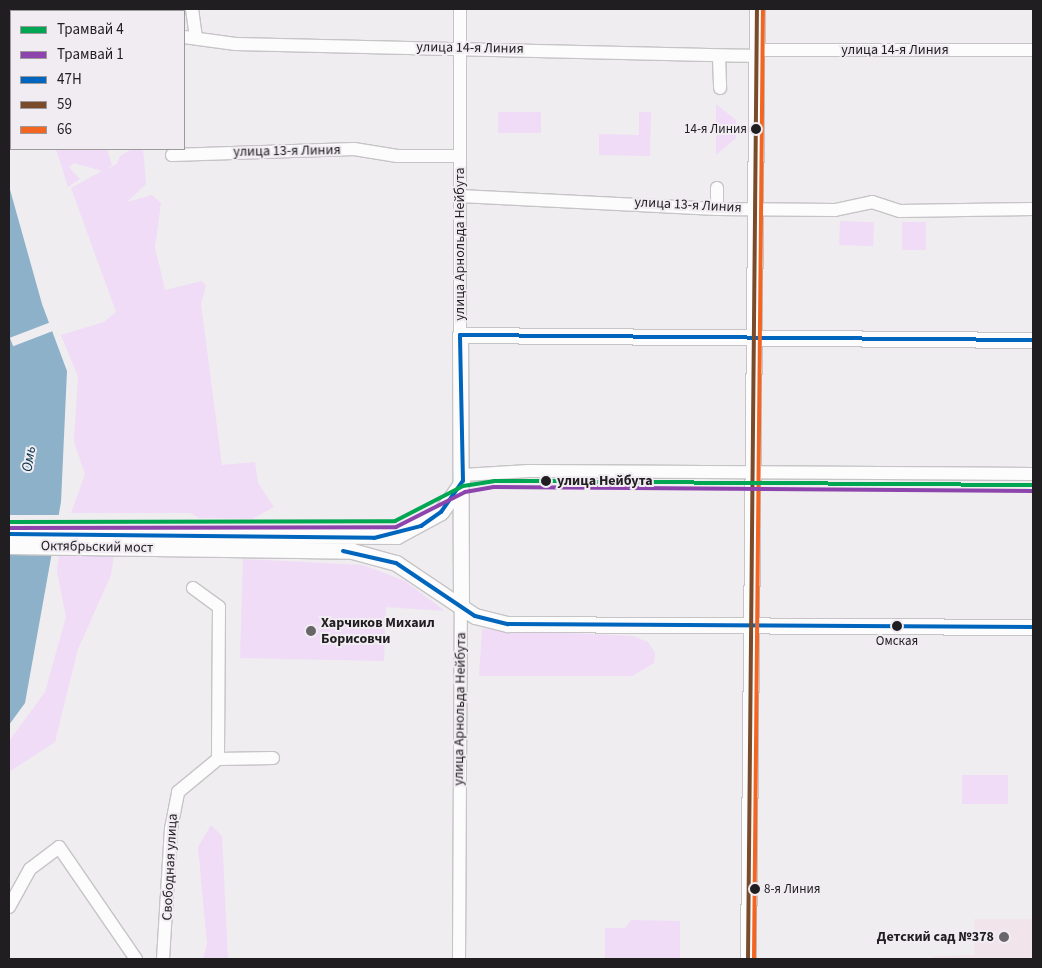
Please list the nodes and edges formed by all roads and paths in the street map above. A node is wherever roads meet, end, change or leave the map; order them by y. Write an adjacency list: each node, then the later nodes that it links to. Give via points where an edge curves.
1 (192, 9): 4 (street)
2 (460, 9): 5 (street, улица Арнольда Нейбута)
3 (757, 9): 7 (main road)
4 (190, 37): 5 (street, улица 14-я Линия, via 236,44)
5 (460, 48): 8 (street, улица 14-я Линия); 11 (street, улица Арнольда Нейбута)
6 (1033, 50): 7 (street, улица 14-я Линия)
7 (757, 53): 8 (street, улица 14-я Линия); 15 (main road)
8 (719, 56): 9 (street)
9 (720, 88)
10 (172, 154): 11 (street, улица 13-я Линия, via 354,149 397,156)
11 (460, 156): 13 (street, улица Арнольда Нейбута)
12 (717, 188): 14 (street)
13 (460, 196): 14 (street, улица 13-я Линия); 17 (street, улица Арнольда Нейбута)
14 (717, 209): 15 (street, улица 13-я Линия)
15 (757, 209): 16 (street, улица 13-я Линия, via 835,210 872,202 900,211); 18 (main road)
16 (1033, 210)
17 (460, 335): 18 (main road); 22 (main road, улица Арнольда Нейбута)
18 (756, 337): 19 (main road); 21 (main road)
19 (1033, 340)
20 (1033, 474): 21 (street)
21 (754, 475): 22 (street, via 528,471); 28 (main road)
22 (463, 478): 24 (main road, via 441,512 397,536); 27 (main road, улица Арнольда Нейбута)
23 (9, 534): 24 (main road, Октябрьский мост)
24 (186, 542): 25 (main road, Октябрьский мост); 27 (main road, via 352,552 396,563)
25 (9, 546)
26 (192, 588): 31 (street, via 219,607)
27 (461, 607): 28 (main road, via 490,622 508,624); 35 (street, улица Арнольда Нейбута)
28 (752, 625): 29 (main road); 36 (main road)
29 (1033, 627)
30 (273, 758): 31 (street)
31 (218, 759): 34 (street, Свободная улица, via 186,783 175,798)
32 (9, 906): 33 (street, via 30,869 59,847)
33 (136, 959)
34 (163, 959)
35 (459, 959)
36 (748, 959)

